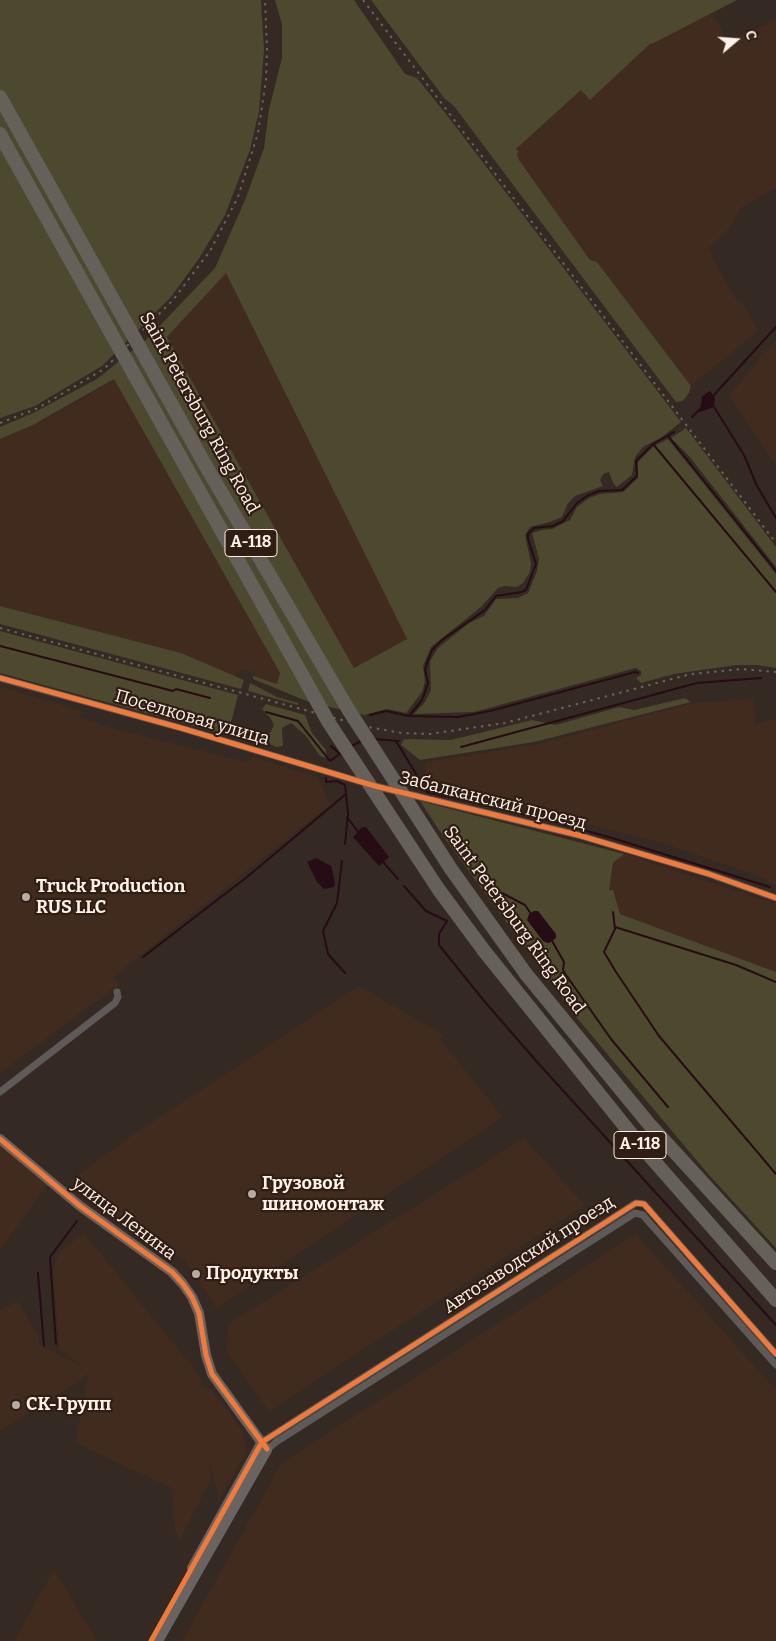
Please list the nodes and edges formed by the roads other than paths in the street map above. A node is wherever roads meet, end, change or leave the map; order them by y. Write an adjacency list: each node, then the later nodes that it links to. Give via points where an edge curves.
1 (0, 96): 9 (highway, Saint Petersburg Ring Road / А-118, bridge, via 207,468 348,709 451,869 526,974 650,1124)
2 (0, 134): 10 (highway, А-118, bridge, via 329,723 439,890 510,986 640,1145)
3 (0, 678): 4 (street, Поселковая улица)
4 (375, 786): 5 (street, Забалканский проезд, via 578,835)
5 (776, 898)
6 (117, 992): 7 (street, via 115,1003)
7 (0, 1092)
8 (0, 1140): 13 (street, улица Ленина, via 80,1206 172,1272 183,1284 198,1313 212,1374)
9 (776, 1263)
10 (776, 1300)
11 (776, 1354): 13 (street, Автозаводский проезд, via 644,1204 636,1203)
12 (776, 1365): 13 (street, Автозаводский проезд, via 648,1221 635,1213)
13 (265, 1446): 14 (street); 15 (street)
14 (150, 1641)
15 (158, 1641)

